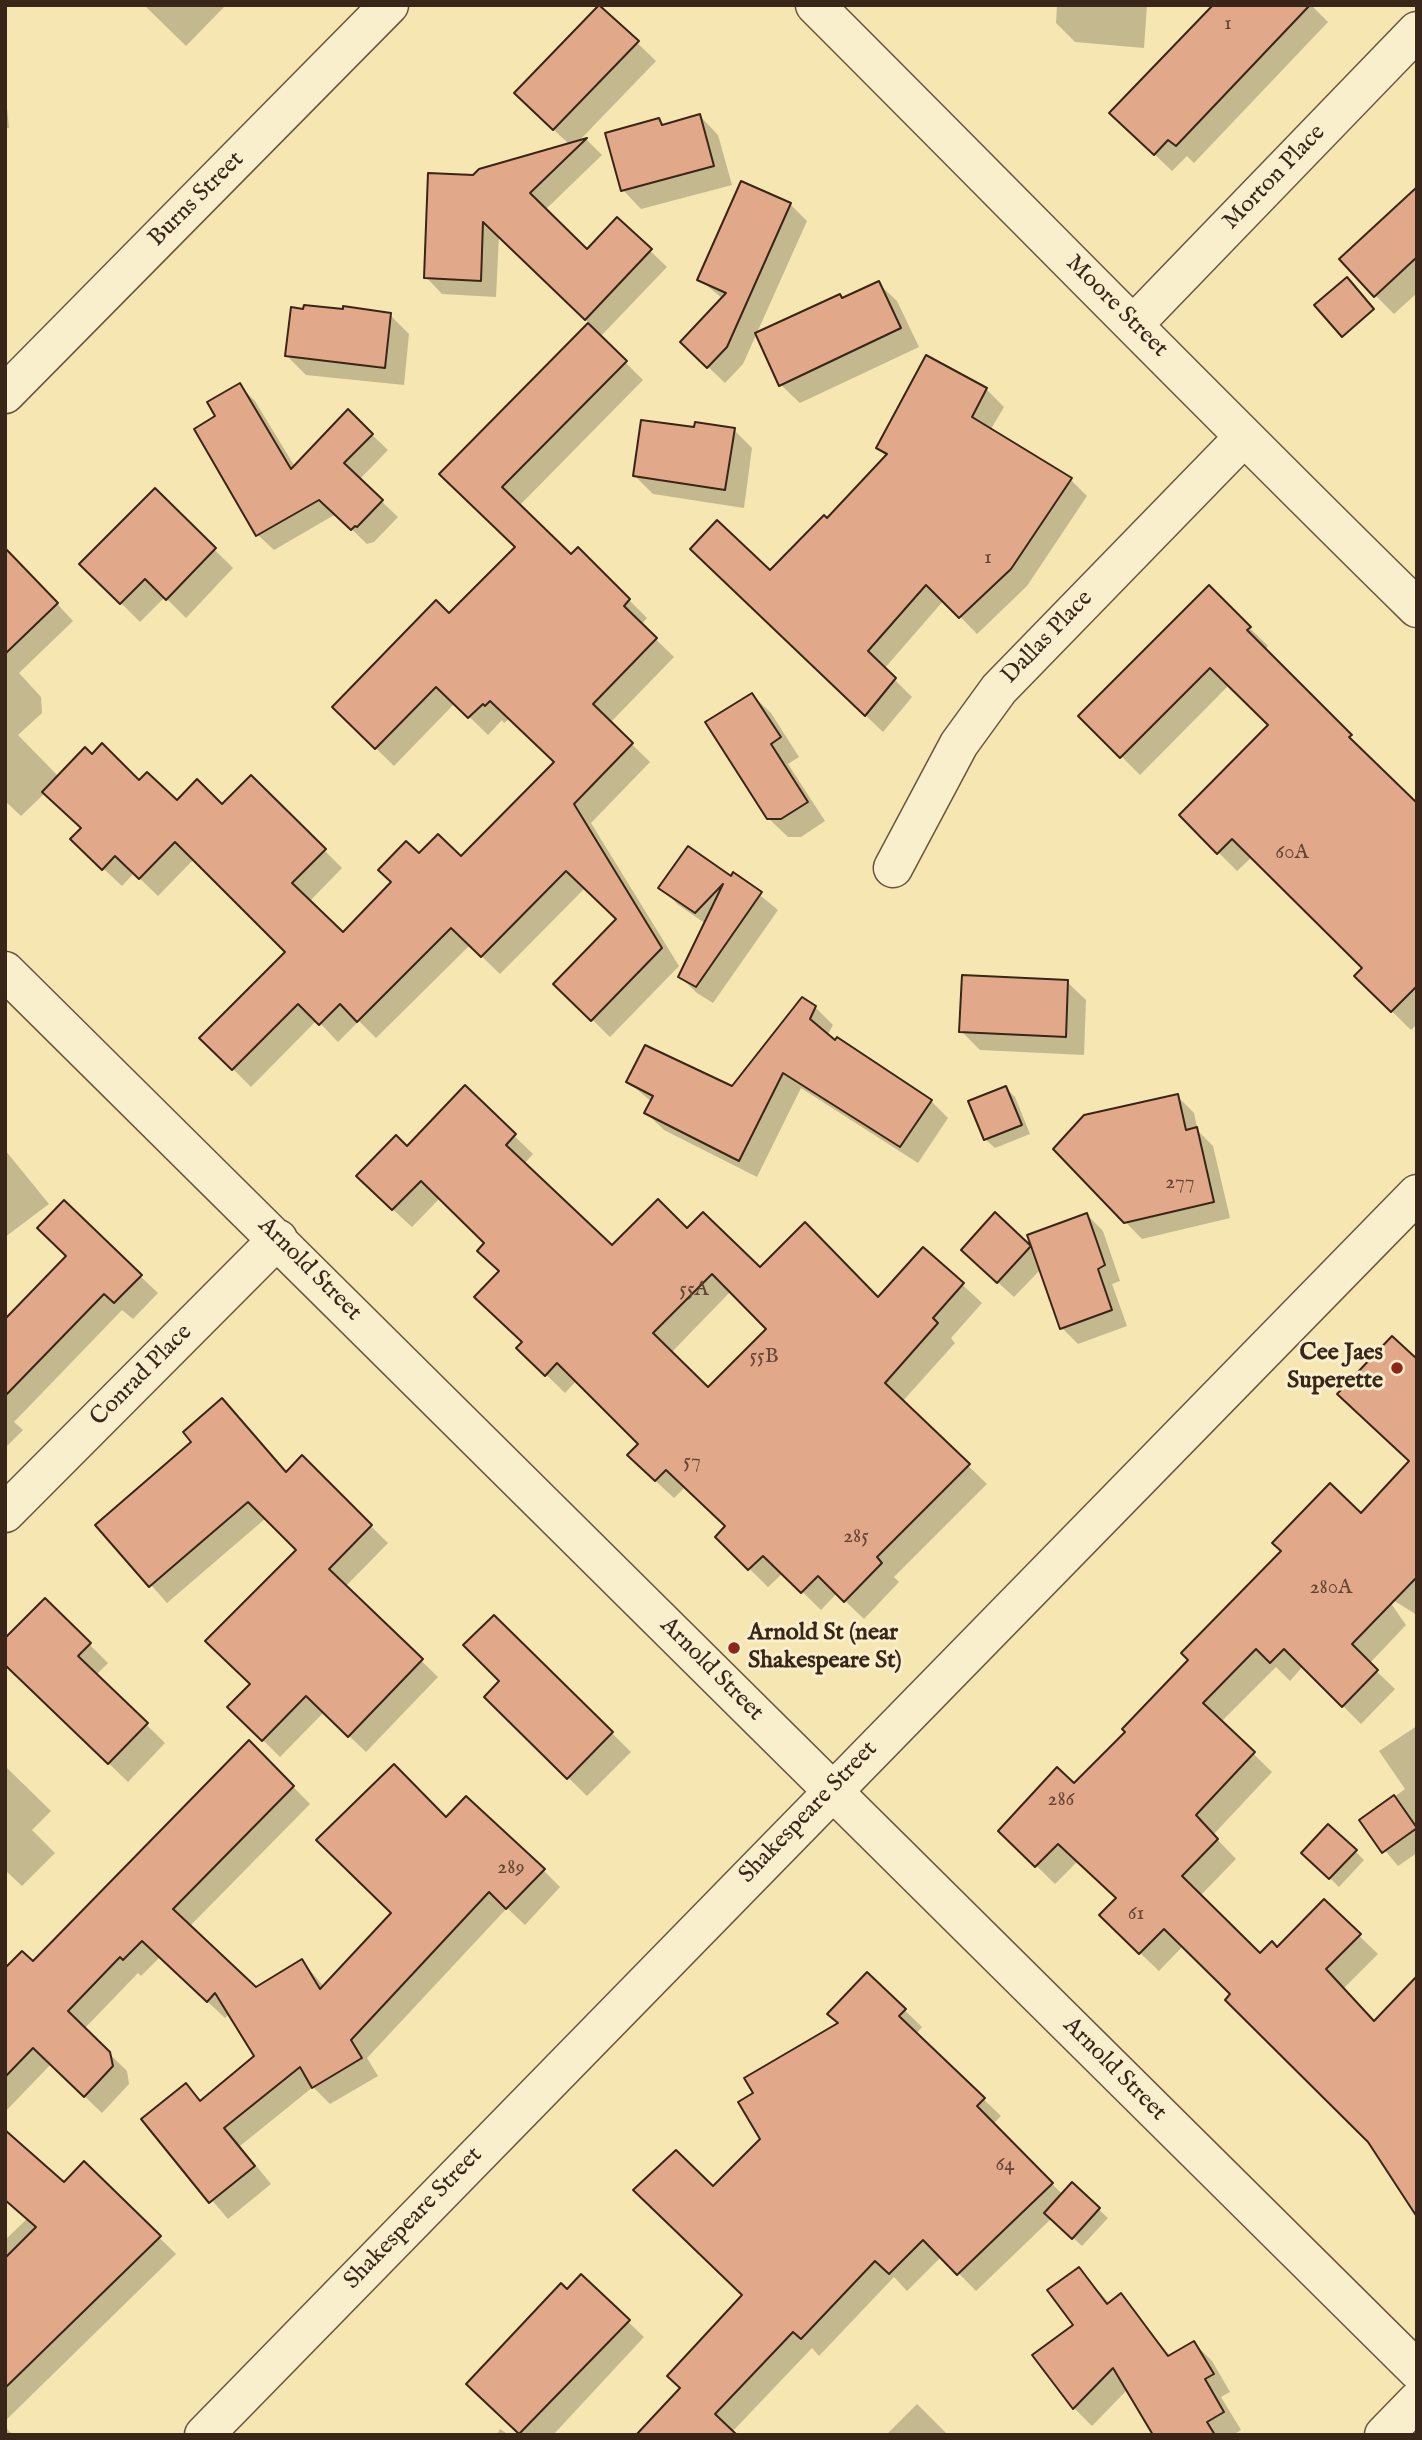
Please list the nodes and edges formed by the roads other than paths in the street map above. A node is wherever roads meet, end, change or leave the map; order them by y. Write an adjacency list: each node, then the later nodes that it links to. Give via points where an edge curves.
1 (388, 5): 5 (street, Burns Street)
2 (815, 5): 4 (street, Moore Street)
3 (1417, 32): 4 (street, Morton Place)
4 (1134, 324): 6 (street, Moore Street)
5 (5, 394)
6 (1243, 438): 7 (street, Moore Street); 8 (street, Dallas Place, via 999,689 959,744)
7 (1417, 608)
8 (893, 868)
9 (5, 971): 11 (street, Arnold Street)
10 (1417, 1194): 13 (street, Shakespeare Street)
11 (278, 1239): 12 (street, Conrad Place); 13 (street, Arnold Street)
12 (5, 1513)
13 (831, 1790): 14 (street, Arnold Street); 16 (street, Shakespeare Street)
14 (1417, 2370)
15 (1417, 2401): 17 (street)
16 (204, 2435)
17 (1384, 2435)

